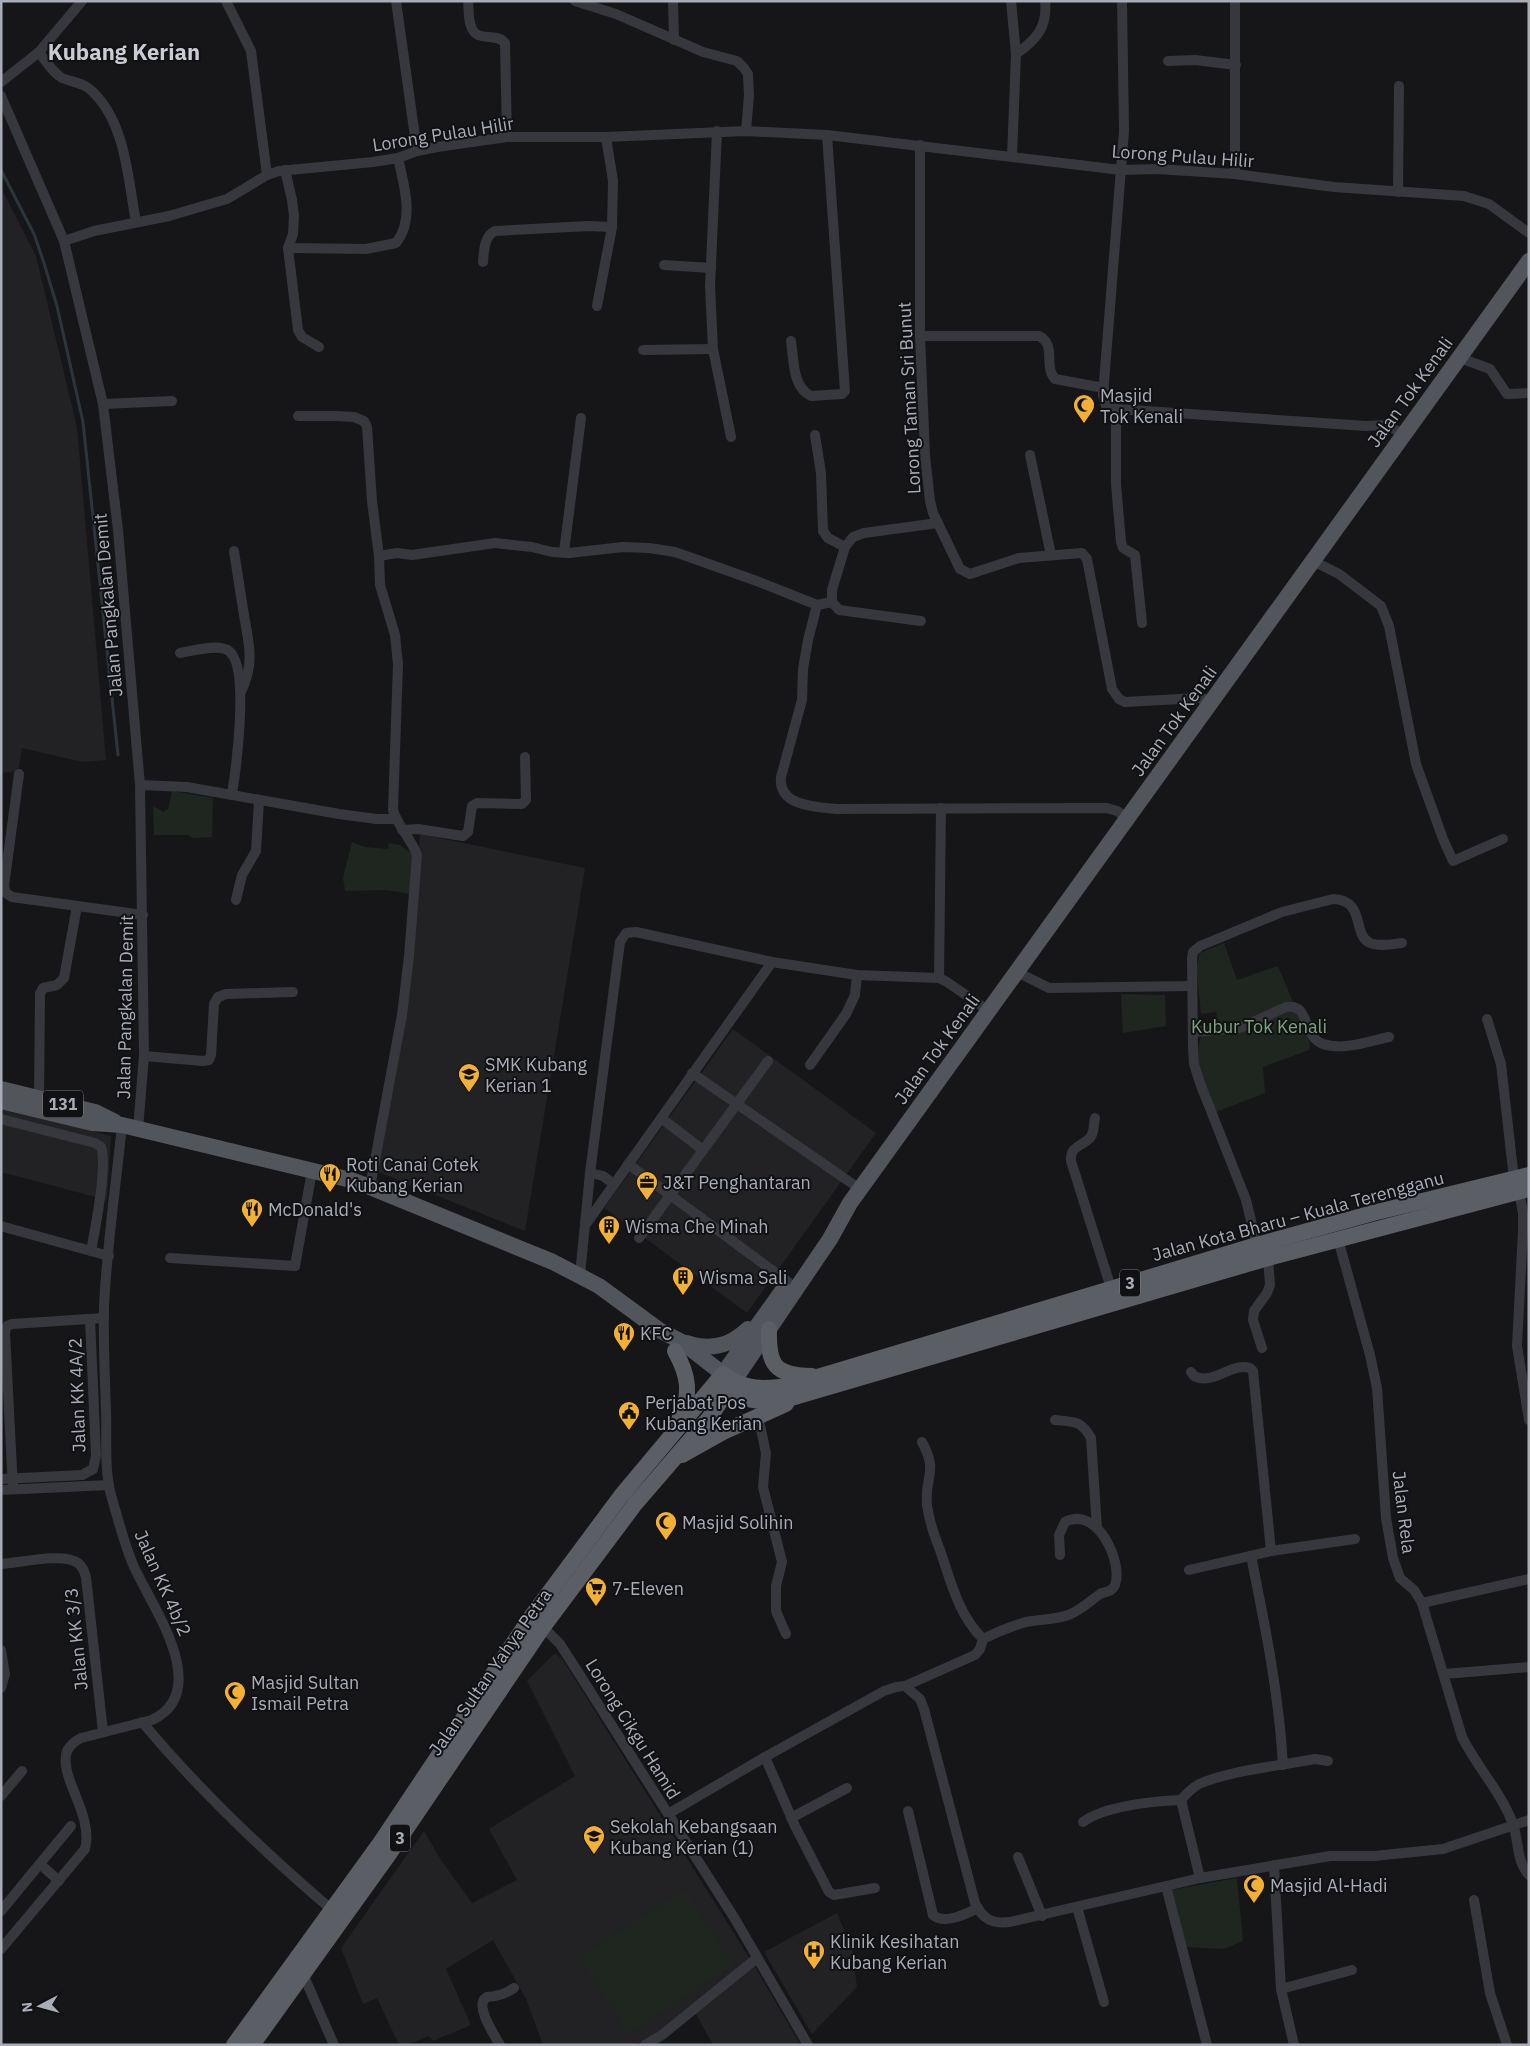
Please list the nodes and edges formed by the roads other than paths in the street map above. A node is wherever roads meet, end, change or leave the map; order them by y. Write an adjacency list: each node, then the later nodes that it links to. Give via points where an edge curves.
1 (82, 1): 12 (street)
2 (226, 1): 31 (street, via 251,51)
3 (396, 1): 25 (street)
4 (468, 1): 22 (street, via 474,32 485,38 496,36 504,43)
5 (575, 1): 11 (street, via 616,14)
6 (673, 1): 11 (street)
7 (1011, 1): 13 (street)
8 (1045, 1): 13 (street, via 1045,23 1040,34)
9 (1122, 1): 29 (street, via 1124,131)
10 (1236, 1): 15 (street)
11 (674, 40): 20 (street, via 737,61 744,68 748,74 749,95)
12 (39, 52): 16 (street); 33 (street, via 61,77 81,83 105,106 118,135)
13 (1016, 54): 26 (street)
14 (1168, 61): 15 (street, via 1195,60)
15 (1236, 65): 30 (street)
16 (1, 82)
17 (1399, 86): 32 (street)
18 (1, 96): 36 (street, Jalan Pangkalan Demit)
19 (717, 131): 20 (street, Lorong Pulau Hilir); 23 (street, Lorong Pulau Hilir); 41 (street)
20 (746, 131): 21 (street, Lorong Pulau Hilir)
21 (826, 135): 24 (street, Lorong Pulau Hilir); 44 (street, via 845,391 842,394 807,394 796,381)
22 (508, 137): 23 (street, Lorong Pulau Hilir); 25 (street, Lorong Pulau Hilir)
23 (606, 137): 34 (street, via 613,181)
24 (920, 145): 26 (street, Lorong Pulau Hilir); 43 (street, Lorong Taman Sri Bunut)
25 (417, 152): 27 (street, Lorong Pulau Hilir)
26 (1012, 157): 29 (street, Lorong Pulau Hilir)
27 (398, 158): 28 (street, Lorong Pulau Hilir); 37 (street, via 407,210 406,226 396,244 366,249)
28 (285, 170): 31 (street, Lorong Pulau Hilir); 37 (street, via 294,216)
29 (1121, 170): 30 (street, Lorong Pulau Hilir); 49 (street)
30 (1235, 174): 32 (street, Lorong Pulau Hilir)
31 (267, 175): 33 (street, Lorong Pulau Hilir, via 227,199)
32 (1398, 192): 35 (street, Lorong Pulau Hilir, via 1464,196 1489,204)
33 (136, 222): 36 (street, Lorong Pulau Hilir)
34 (612, 227): 39 (street, via 496,231 487,239); 42 (street)
35 (1529, 232)
36 (64, 241): 52 (street, Jalan Pangkalan Demit)
37 (288, 248): 45 (street, via 298,330 302,337)
38 (1529, 261): 48 (main road, Jalan Tok Kenali)
39 (483, 262)
40 (664, 265): 41 (street)
41 (711, 268): 46 (street)
42 (597, 306)
43 (920, 336): 49 (street, via 1040,336 1048,344 1049,368 1055,379); 60 (street, Lorong Taman Sri Bunut, via 924,454 931,508)
44 (791, 341)
45 (319, 347)
46 (714, 349): 47 (street); 58 (street)
47 (643, 350)
48 (1460, 358): 50 (street, via 1490,369 1506,394); 57 (main road, Jalan Tok Kenali)
49 (1104, 388): 53 (street, via 1106,406)
50 (1529, 393)
51 (172, 401): 52 (street)
52 (103, 404): 76 (street, Jalan Pangkalan Demit, via 118,530)
53 (1116, 409): 57 (street, via 1387,425); 70 (street, via 1116,484 1121,542 1123,548 1135,555)
54 (298, 416): 65 (street, via 354,417 364,421)
55 (581, 418): 63 (street)
56 (815, 434): 61 (street, via 821,473 823,531 828,538)
57 (1404, 435): 66 (main road, Jalan Tok Kenali)
58 (731, 436)
59 (1030, 455): 64 (street)
60 (938, 523): 61 (street, via 864,533 853,537); 64 (street, Lorong Taman Sri Bunut, via 960,569 966,574 1008,561)
61 (845, 547): 67 (street, via 832,590)
62 (234, 551): 72 (street, via 251,660)
63 (564, 552): 65 (street, via 495,543 412,555); 68 (street, via 623,547 675,552)
64 (1051, 555): 73 (street, Lorong Taman Sri Bunut, via 1080,552 1086,556 1112,688 1119,699 1132,702 1198,698)
65 (379, 556): 81 (street, via 380,585 395,635 398,664 392,803)
66 (1313, 561): 73 (main road, Jalan Tok Kenali); 83 (street, via 1339,574 1381,606 1388,626 1416,764 1453,861)
67 (832, 602): 68 (street); 69 (street, via 839,610)
68 (817, 605): 79 (street, via 803,669 802,700 781,777 785,795 797,802 836,809)
69 (921, 621)
70 (1142, 623)
71 (180, 653): 72 (street, via 229,650 237,663)
72 (241, 693): 77 (street)
73 (1212, 701): 80 (main road, Jalan Tok Kenali)
74 (524, 757): 82 (street, via 527,790 522,804 477,803 472,806 468,832 464,836 418,829)
75 (19, 774): 85 (street, via 4,890 12,898)
76 (140, 785): 77 (street, via 187,787); 86 (street, Jalan Pangkalan Demit)
77 (232, 794): 78 (street)
78 (259, 800): 81 (street, via 377,820); 84 (street, via 256,852 242,876)
79 (940, 808): 80 (street, via 1107,808); 91 (street)
80 (1128, 818): 89 (main road, Jalan Tok Kenali)
81 (395, 819): 82 (street)
82 (402, 830): 117 (street, via 417,855 409,956 402,1015)
83 (1503, 839)
84 (236, 900)
85 (77, 906): 86 (street); 103 (street, via 64,978 57,985 43,988 40,994)
86 (143, 915): 98 (street, Jalan Pangkalan Demit)
87 (1402, 943): 92 (street, via 1369,943 1348,902 1333,899 1282,912 1200,946 1193,952)
88 (772, 962): 90 (street); 101 (street); 114 (street, via 636,932 622,937)
89 (1017, 972): 92 (street, via 1049,988); 94 (main road, Jalan Tok Kenali)
90 (857, 975): 91 (street); 100 (street, via 856,992 846,1014)
91 (938, 978): 94 (street)
92 (1192, 986): 96 (street)
93 (292, 992): 98 (street, via 218,997 214,1004 209,1060)
94 (989, 1011): 118 (main road, Jalan Tok Kenali)
95 (1487, 1019): 115 (street, via 1501,1064)
96 (1193, 1032): 97 (street, via 1240,1028 1293,1006 1300,1009 1313,1038 1323,1044 1338,1047); 125 (street, via 1194,1064 1246,1200)
97 (1389, 1037)
98 (144, 1056): 110 (street, Jalan Pangkalan Demit)
99 (768, 1061): 105 (street)
100 (810, 1065)
101 (692, 1073): 105 (street); 106 (street)
102 (1, 1089): 103 (main road, 131)
103 (39, 1098): 109 (main road, 131, via 95,1112)
104 (1, 1101): 109 (main road, 131, via 92,1123)
105 (737, 1104): 111 (street); 118 (street)
106 (661, 1118): 111 (street); 112 (street)
107 (1095, 1118): 132 (street, via 1090,1138 1070,1154)
108 (1, 1119): 126 (street, via 101,1147 100,1205)
109 (122, 1125): 110 (main road, 131); 127 (street, Jalan KK 4b/2)
110 (138, 1129): 113 (main road, 131)
111 (704, 1150): 119 (street)
112 (628, 1164): 116 (street); 119 (street)
113 (312, 1171): 117 (main road, 131); 128 (street, via 295,1266)
114 (590, 1173): 116 (street, via 603,1176); 121 (street)
115 (1523, 1183): 124 (highway, Jalan Kota Bharu – Kuala Terengganu / 3); 125 (highway, Jalan Kota Bharu – Kuala Terengganu / 3, via 1374,1213); 144 (street, via 1516,1346)
116 (614, 1184): 121 (street)
117 (370, 1187): 130 (main road, 131)
118 (860, 1189): 120 (main road, Jalan Tok Kenali)
119 (670, 1195): 123 (street); 131 (street)
120 (850, 1203): 131 (main road, Jalan Tok Kenali, via 823,1233); 136 (main road, Jalan Tok Kenali, via 830,1240)
121 (585, 1225): 130 (street)
122 (1, 1226): 126 (street)
123 (639, 1238)
124 (1338, 1239): 129 (highway, Jalan Kota Bharu – Kuala Terengganu / 3); 162 (street, Jalan Rela, via 1377,1388 1386,1518 1393,1558 1400,1578 1414,1590)
125 (1257, 1245): 132 (highway, Jalan Kota Bharu – Kuala Terengganu / 3)
126 (91, 1251): 127 (street)
127 (109, 1256): 134 (street, Jalan KK 4b/2)
128 (170, 1258)
129 (1268, 1258): 138 (street, via 1270,1285 1254,1311 1253,1320); 141 (highway, Jalan Kota Bharu – Kuala Terengganu / 3)
130 (580, 1275): 137 (main road, 131)
131 (788, 1282): 133 (main road, Jalan Tok Kenali)
132 (1111, 1288): 141 (highway, Jalan Kota Bharu – Kuala Terengganu / 3)
133 (770, 1307): 137 (main road, via 740,1336 725,1345 708,1348); 140 (main road, Jalan Tok Kenali)
134 (104, 1318): 135 (street); 151 (street, Jalan KK 4b/2)
135 (90, 1319): 148 (street, Jalan KK 4A/2, via 96,1456); 149 (street, via 12,1324 6,1329)
136 (769, 1329): 140 (main road, Jalan Sultan Yahya Petra); 141 (highway, via 770,1359 777,1367)
137 (679, 1346): 140 (main road, 131); 145 (highway, via 687,1390 683,1412)
138 (1262, 1348)
139 (1191, 1372): 156 (street, via 1206,1379 1242,1367 1252,1371)
140 (725, 1383): 141 (highway, Jalan Kota Bharu – Kuala Terengganu / 3, via 765,1389); 145 (highway, Jalan Sultan Yahya Petra / 3); 147 (highway, Jalan Sultan Yahya Petra / 3, via 710,1417)
141 (818, 1384): 142 (highway)
142 (758, 1416): 147 (highway); 164 (street, via 766,1453 763,1487 782,1562 776,1586 776,1611)
143 (1055, 1420): 154 (street, via 1079,1423 1091,1438)
144 (1529, 1420)
145 (671, 1437): 163 (highway, Jalan Sultan Yahya Petra / 3, via 621,1496)
146 (922, 1442): 165 (street, via 932,1474 927,1487 930,1524 963,1614)
147 (673, 1459): 163 (highway, Jalan Sultan Yahya Petra / 3)
148 (93, 1469): 149 (street, Jalan KK 4A/2, via 82,1475); 151 (street)
149 (12, 1478): 150 (street, Jalan KK 4A/2); 152 (street)
150 (1, 1479)
151 (108, 1482): 152 (street); 171 (street, Jalan KK 4b/2, via 134,1566 179,1664 180,1681 171,1706 162,1715)
152 (13, 1489): 153 (street)
153 (1, 1490)
154 (1097, 1528): 157 (street, via 1083,1518 1065,1522 1059,1535); 165 (street, via 1113,1551 1116,1577 1111,1590 1069,1615 1025,1623)
155 (1355, 1538): 156 (street)
156 (1271, 1551): 158 (street)
157 (1060, 1555)
158 (1251, 1556): 160 (street); 175 (street, via 1270,1647)
159 (1, 1564): 172 (street, Jalan KK 3/3, via 61,1558 83,1568)
160 (1189, 1570)
161 (1529, 1579): 162 (street)
162 (1422, 1603): 168 (street, Jalan Rela)
163 (537, 1622): 181 (street, Lorong Cikgu Hamid, via 560,1644); 198 (highway, Jalan Sultan Yahya Petra / 3); 204 (highway, Jalan Sultan Yahya Petra / 3, via 389,1854)
164 (786, 1634)
165 (983, 1639): 169 (street, via 975,1655)
166 (1, 1650): 170 (street, via 5,1674)
167 (1529, 1667): 168 (street)
168 (1444, 1674): 185 (street, Jalan Rela, via 1462,1737 1495,1786)
169 (905, 1686): 173 (street, via 884,1691); 196 (street, via 920,1699 924,1709)
170 (1, 1688)
171 (142, 1722): 172 (street, Jalan KK 4b/2); 198 (street, via 180,1768 296,1880)
172 (103, 1732): 192 (street, Jalan KK 4b/2, via 81,1738 67,1751 68,1770 86,1821 87,1840 81,1855)
173 (765, 1757): 181 (street); 182 (street)
174 (1328, 1761): 175 (street, via 1315,1759)
175 (1283, 1765): 179 (street, via 1198,1785)
176 (22, 1771): 178 (street)
177 (847, 1788): 182 (street)
178 (1, 1796)
179 (1181, 1800): 184 (street, via 1120,1808 1089,1817); 191 (street)
180 (908, 1811): 196 (street, via 933,1915 942,1919)
181 (668, 1814): 202 (street, Lorong Cikgu Hamid)
182 (791, 1818): 194 (street, via 830,1894)
183 (1529, 1820): 185 (street)
184 (1083, 1822)
185 (1513, 1824): 189 (street, via 1443,1849 1374,1856 1330,1856); 190 (street, Jalan Rela, via 1523,1869)
186 (71, 1826): 188 (street)
187 (1018, 1857): 200 (street)
188 (40, 1864): 192 (street); 199 (street)
189 (1274, 1865): 191 (street); 206 (street)
190 (1529, 1875)
191 (1200, 1878): 193 (street)
192 (59, 1881): 201 (street, Jalan KK 4b/2)
193 (1166, 1886): 197 (street); 214 (street)
194 (875, 1888)
195 (1474, 1900): 216 (street, via 1490,1993)
196 (978, 1908): 200 (street, via 988,1920 998,1923)
197 (1077, 1908): 200 (street); 207 (street)
198 (332, 1910): 208 (highway, Jalan Sultan Yahya Petra / 3)
199 (1, 1911)
200 (1042, 1916)
201 (1, 1949)
202 (757, 1958): 212 (street, via 662,2035); 213 (street, Lorong Cikgu Hamid)
203 (1352, 1970): 206 (street)
204 (303, 1974): 209 (highway, Jalan Sultan Yahya Petra / 3); 210 (street)
205 (514, 1988): 211 (street, via 487,1997 483,2002 484,2015)
206 (1281, 1989): 215 (street)
207 (1104, 2002)
208 (234, 2045)
209 (252, 2045)
210 (334, 2045)
211 (500, 2045)
212 (645, 2045)
213 (807, 2045)
214 (1207, 2045)
215 (1294, 2045)
216 (1507, 2045)

